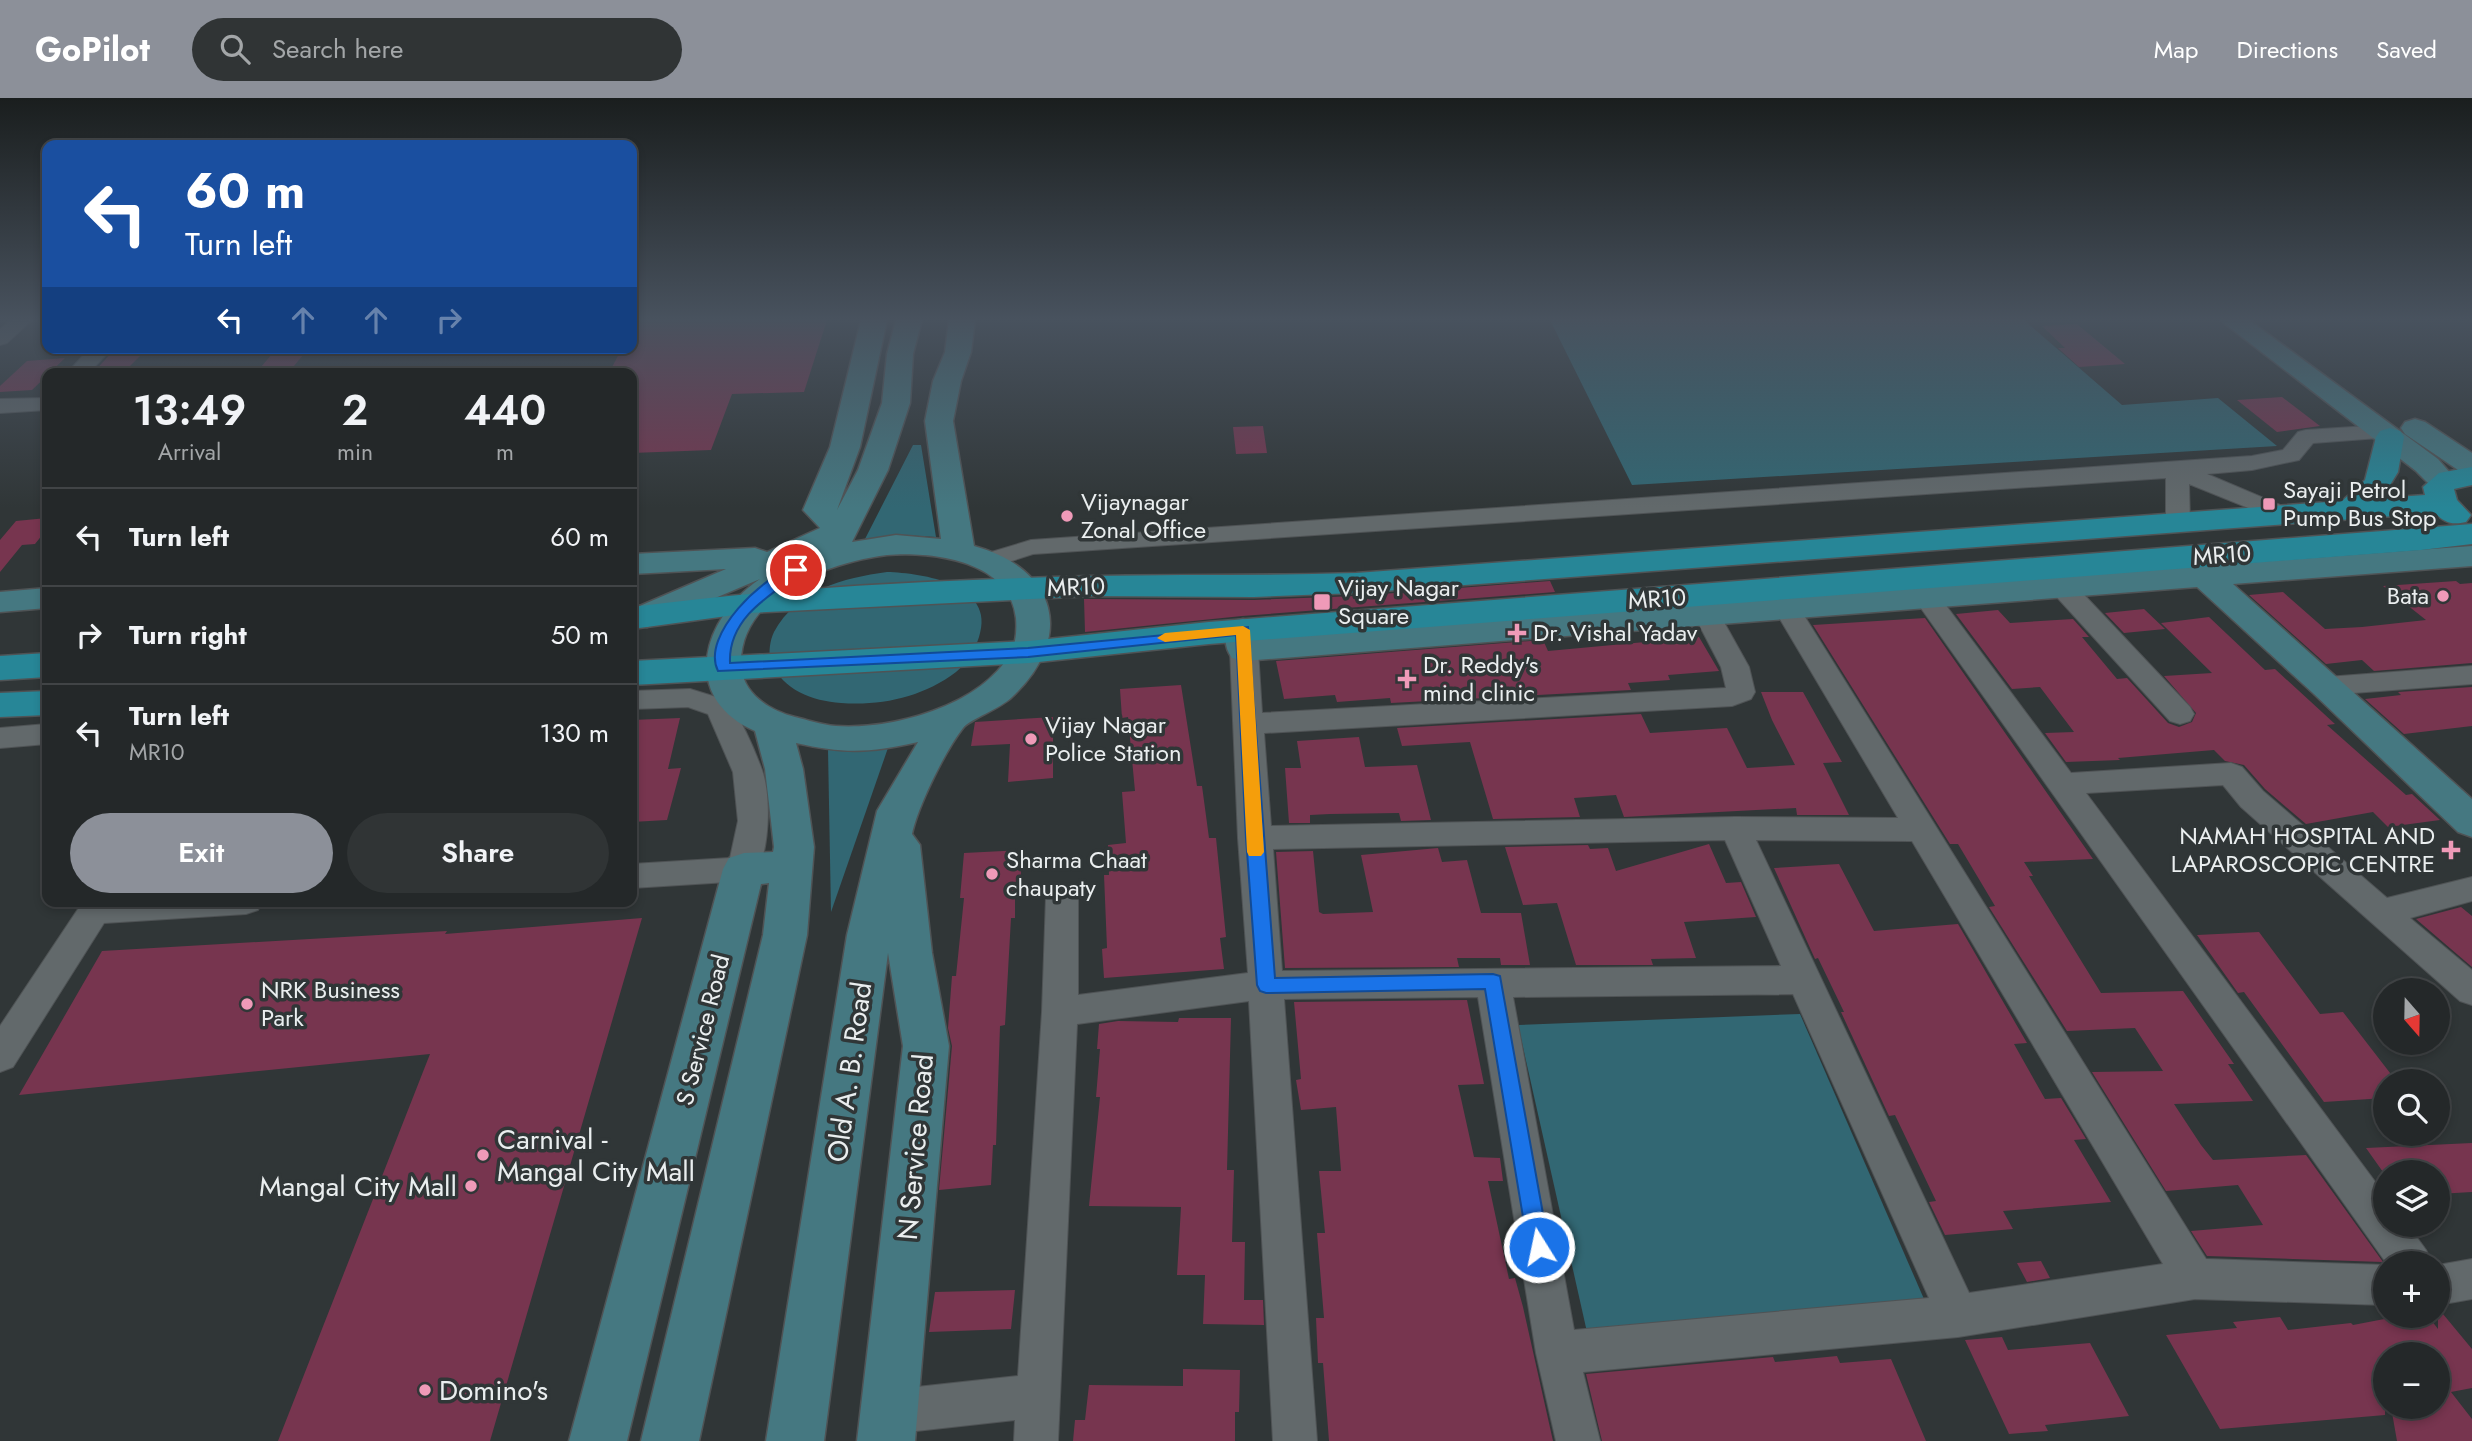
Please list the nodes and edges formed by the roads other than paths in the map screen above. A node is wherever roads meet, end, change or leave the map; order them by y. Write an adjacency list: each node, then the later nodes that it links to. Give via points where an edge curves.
1 (860, 383): 18 (main road, via 845,447 819,510)
2 (898, 383): 18 (main road, via 896,403 873,470)
3 (947, 383): 19 (main road, via 939,421)
4 (2316, 383): 8 (main road)
5 (2357, 383): 9 (main road)
6 (42, 403): 7 (street)
7 (0, 406)
8 (2387, 435): 11 (street, via 2306,438 2291,455); 12 (main road); 13 (main road, via 2384,472 2372,494)
9 (2460, 451): 10 (main road)
10 (2472, 466)
11 (2177, 470): 14 (street); 15 (street); 19 (street, via 1044,546)
12 (2453, 487): 13 (main road, MR10); 16 (main road)
13 (2349, 511): 14 (main road, MR10)
14 (2283, 515): 15 (main road, MR10)
15 (2178, 523): 25 (main road, MR10, via 1356,583)
16 (2472, 525)
17 (2472, 534): 33 (main road, MR10)
18 (834, 544): 19 (main road, via 920,545); 21 (main road); 29 (main road)
19 (973, 555): 25 (main road, via 1002,569)
20 (2472, 556): 23 (main road)
21 (779, 557): 22 (main road); 32 (main road)
22 (637, 564)
23 (2205, 577): 24 (main road); 40 (main road)
24 (2063, 588): 27 (main road); 44 (street)
25 (1025, 589): 29 (main road, MR10); 34 (main road, via 1035,625)
26 (42, 598): 28 (main road)
27 (1927, 598): 30 (main road); 50 (street)
28 (0, 602)
29 (750, 603): 32 (main road, MR10); 37 (main road, via 726,640)
30 (1787, 609): 31 (main road); 54 (street)
31 (1707, 615): 33 (main road); 47 (street, via 1735,667 1741,692 1732,697)
32 (640, 617)
33 (1243, 640): 34 (main road, MR10); 47 (street)
34 (1028, 652): 37 (main road, MR10); 45 (main road, via 1012,677 985,700)
35 (42, 665): 36 (main road)
36 (0, 668)
37 (724, 668): 38 (main road, MR10); 46 (main road, via 731,692 741,704)
38 (637, 673)
39 (2472, 675): 40 (street)
40 (2327, 686): 52 (main road)
41 (637, 700): 57 (street, S Service Road, via 690,698 719,708 748,772 753,821)
42 (42, 703): 43 (main road)
43 (0, 705)
44 (2180, 714)
45 (950, 719): 46 (main road, via 879,738 838,740); 51 (main road, Old A. B. Road)
46 (772, 724): 56 (main road, via 784,769 794,847)
47 (1248, 724): 55 (street)
48 (42, 734): 49 (street)
49 (0, 737)
50 (2063, 784): 62 (street, via 2231,775 2252,799); 69 (street)
51 (897, 811): 77 (main road, N Service Road, via 926,1046); 80 (main road, Old A. B. Road, via 869,935)
52 (2472, 822)
53 (1735, 828): 54 (street); 55 (street); 64 (street)
54 (1921, 830): 70 (street)
55 (1254, 838): 65 (street)
56 (792, 866): 57 (main road); 79 (main road, via 785,935)
57 (744, 869): 58 (street); 78 (main road, S Service Road)
58 (637, 876)
59 (2472, 889): 62 (street)
60 (1062, 897): 67 (street)
61 (93, 907): 68 (street)
62 (2382, 912): 66 (street)
63 (1493, 981): 64 (street); 65 (street); 75 (street)
64 (1803, 981): 74 (street)
65 (1266, 985): 67 (street); 82 (street)
66 (2472, 991)
67 (1059, 1012): 76 (street)
68 (0, 1056)
69 (2403, 1251)
70 (2194, 1279): 73 (street); 74 (street)
71 (2472, 1279): 72 (street)
72 (2450, 1283)
73 (2373, 1285)
74 (1958, 1316): 75 (street)
75 (1557, 1353): 83 (street)
76 (1038, 1396): 77 (street); 81 (street)
77 (887, 1426)
78 (598, 1441)
79 (670, 1441)
80 (795, 1441)
81 (1036, 1441)
82 (1295, 1441)
83 (1578, 1441)

